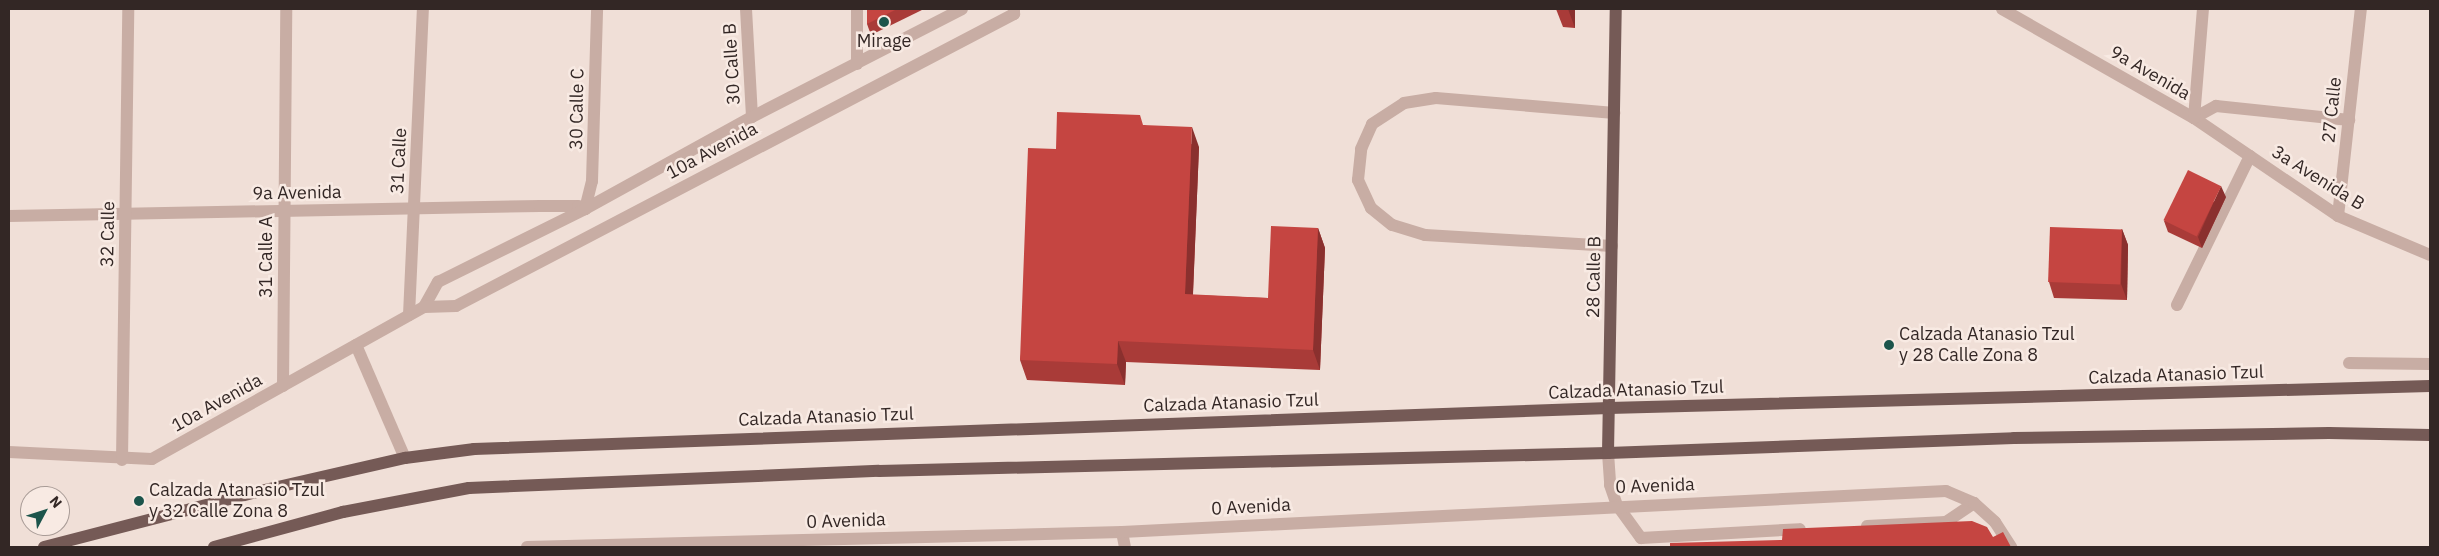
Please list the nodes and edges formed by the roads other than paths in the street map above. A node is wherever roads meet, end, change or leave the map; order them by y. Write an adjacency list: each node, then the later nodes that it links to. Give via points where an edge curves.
1 (128, 9): 22 (street, 32 Calle)
2 (286, 9): 21 (street, 31 Calle A)
3 (423, 9): 19 (street, 31 Calle)
4 (597, 9): 20 (street, 30 Calle C, via 592,181)
5 (746, 9): 15 (street, 30 Calle B)
6 (857, 9): 13 (street)
7 (962, 9): 13 (street, 10a Avenida)
8 (1616, 9): 14 (main road, 28 Calle B)
9 (2002, 9): 16 (street, 9a Avenida)
10 (2203, 9): 16 (street)
11 (2361, 9): 17 (street, 27 Calle)
12 (1014, 11): 28 (street, 10a Avenida, via 456,306)
13 (857, 64): 15 (street, 10a Avenida)
14 (1614, 114): 25 (main road, 28 Calle B); 25 (street, via 1436,98 1404,103 1372,124 1361,149 1358,180 1372,208 1392,225 1426,235)
15 (752, 117): 20 (street, 10a Avenida)
16 (2194, 118): 17 (street, 9a Avenida, via 2216,106); 18 (street, 3a Avenida B)
17 (2349, 120): 24 (street, 27 Calle)
18 (2250, 156): 24 (street, 3a Avenida B); 27 (street)
19 (414, 209): 20 (street, 9a Avenida, via 578,206); 21 (street, 9a Avenida); 29 (street, 31 Calle)
20 (585, 210): 28 (street, 10a Avenida, via 438,282)
21 (284, 211): 22 (street, 9a Avenida); 33 (street, 31 Calle A)
22 (125, 214): 23 (street, 9a Avenida); 40 (street, 32 Calle)
23 (9, 216)
24 (2338, 216): 26 (street, 3a Avenida B)
25 (1612, 246): 35 (main road, 28 Calle B)
26 (2430, 255)
27 (2177, 305)
28 (424, 307): 29 (street, 10a Avenida)
29 (409, 315): 30 (street, 10a Avenida)
30 (356, 345): 33 (street, 10a Avenida); 39 (street)
31 (2349, 363): 32 (street)
32 (2430, 364)
33 (283, 386): 40 (street, 10a Avenida, via 152,459)
34 (2430, 386): 35 (main road, Calzada Atanasio Tzul)
35 (1609, 408): 38 (main road, 28 Calle B); 39 (main road, Calzada Atanasio Tzul, via 503,448)
36 (2430, 435): 38 (main road, via 2329,433 2024,438)
37 (9, 452): 40 (street, 10a Avenida)
38 (1608, 453): 42 (street, 28 Calle B, via 1610,485); 47 (main road, via 879,471 469,488 343,512)
39 (405, 458): 46 (main road, Calzada Atanasio Tzul, via 256,492)
40 (122, 460)
41 (1974, 503): 42 (street, 0 Avenida, via 1946,491); 43 (street, via 1946,522); 50 (street, 0 Avenida, via 1995,522)
42 (1617, 505): 44 (street, 28 Calle B, via 1641,538); 45 (street, 0 Avenida)
43 (1857, 526)
44 (1818, 528)
45 (1122, 532): 48 (street, 0 Avenida); 49 (street)
46 (44, 547)
47 (214, 547)
48 (526, 547)
49 (1125, 547)
50 (2011, 547)

